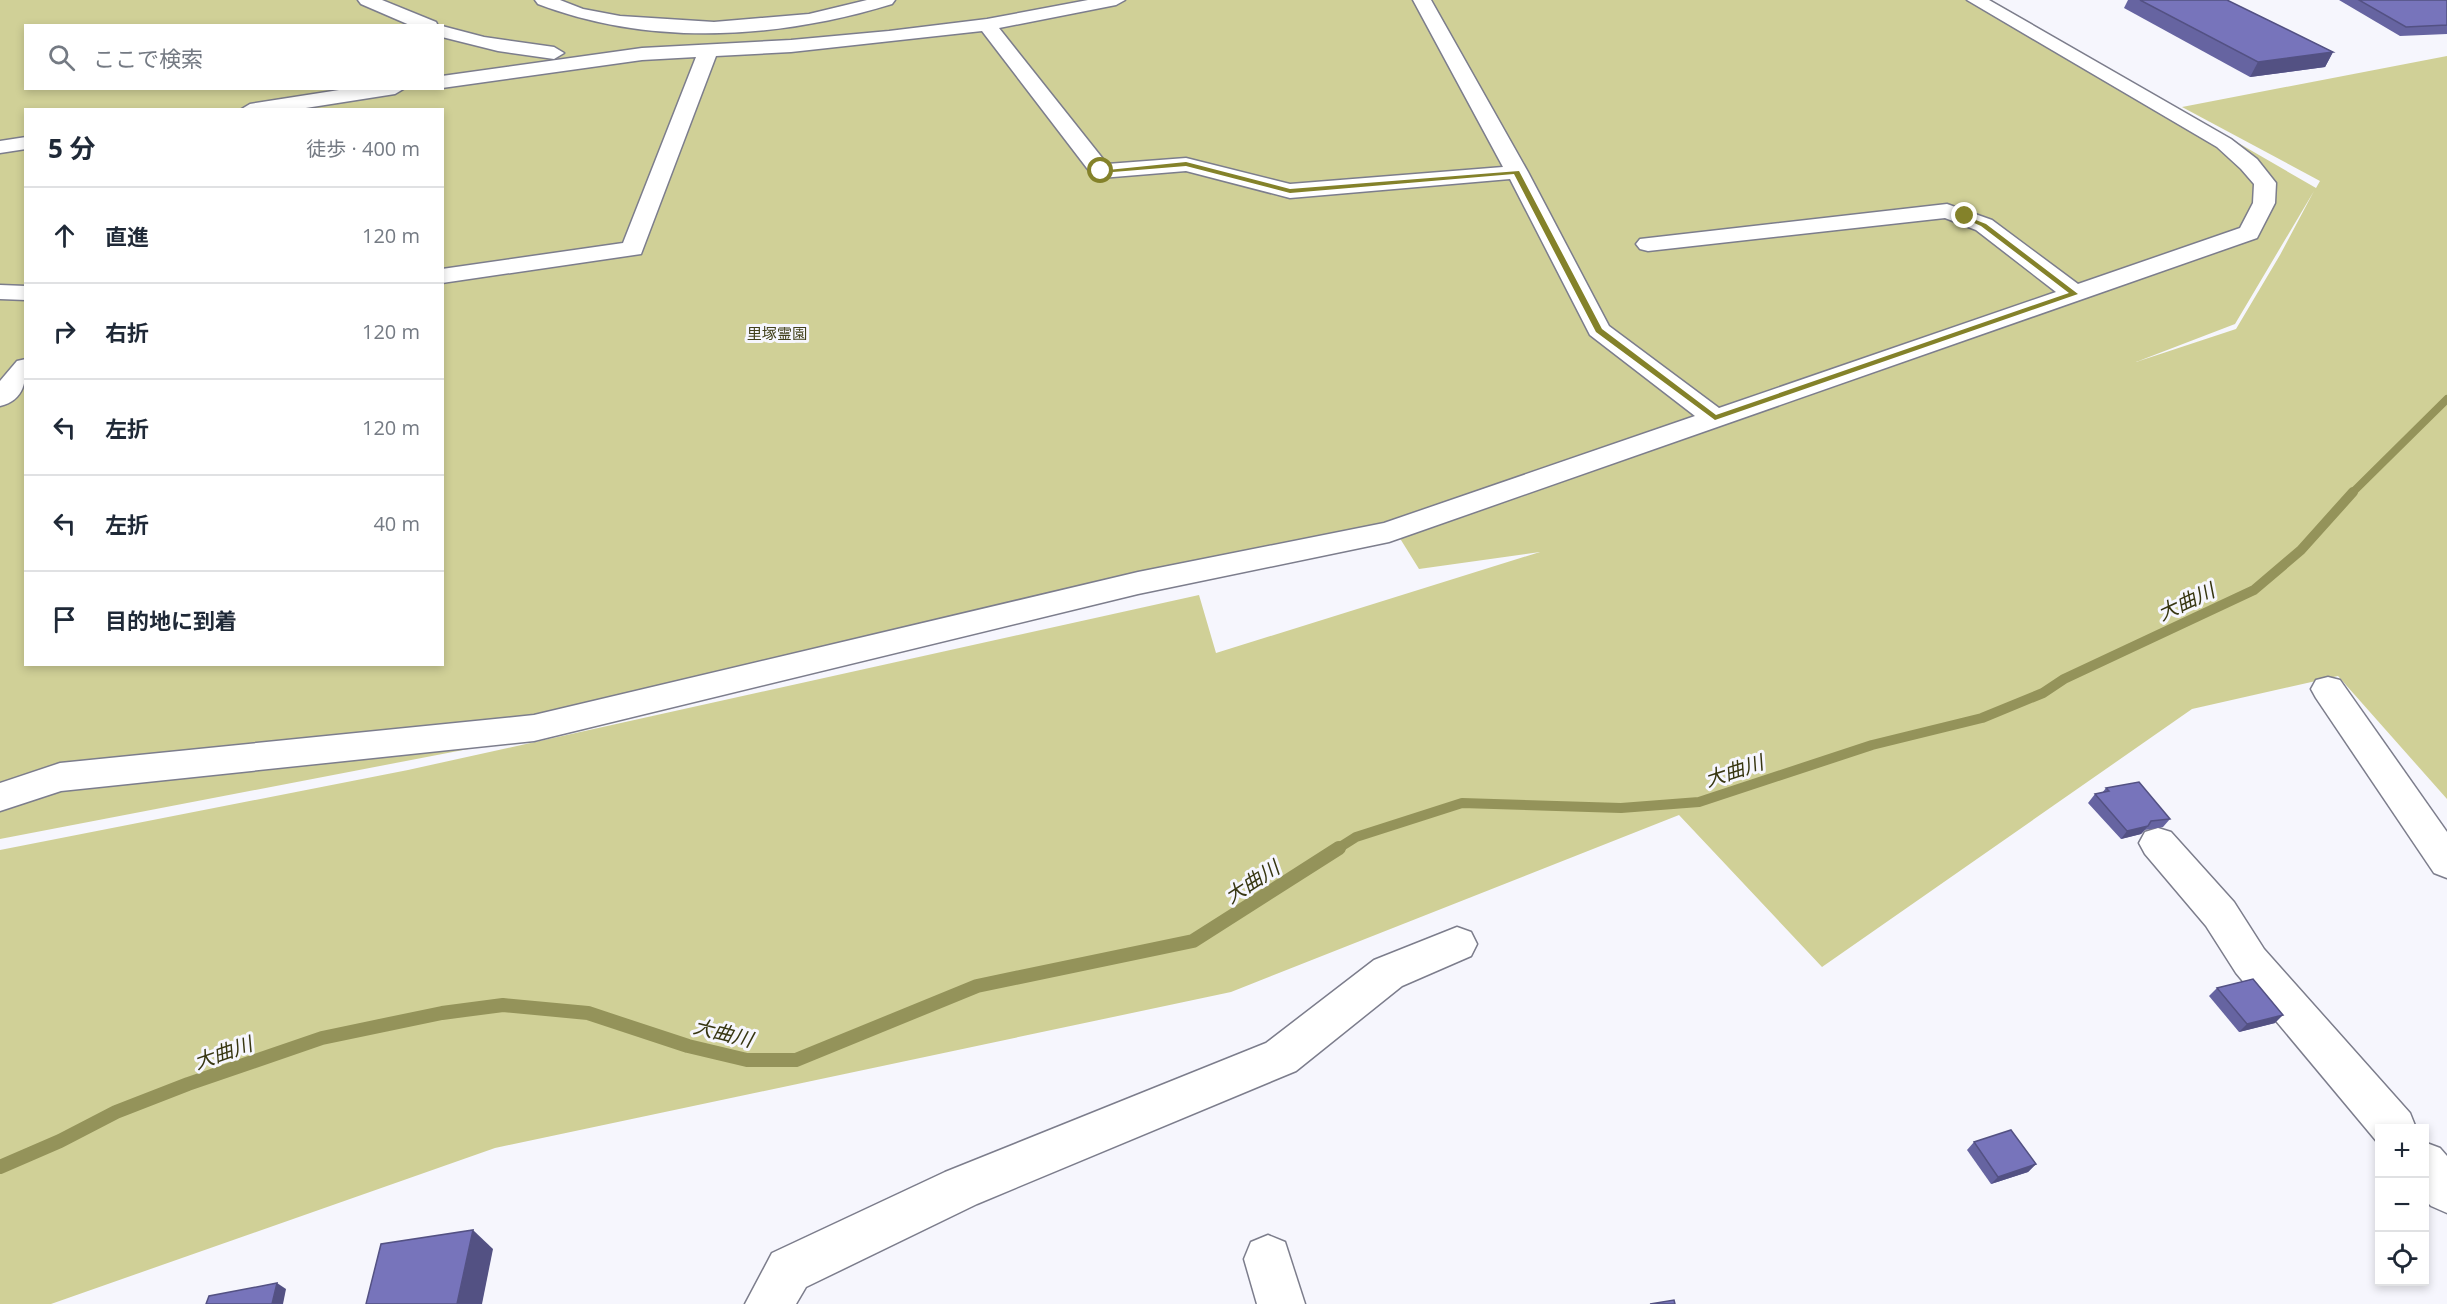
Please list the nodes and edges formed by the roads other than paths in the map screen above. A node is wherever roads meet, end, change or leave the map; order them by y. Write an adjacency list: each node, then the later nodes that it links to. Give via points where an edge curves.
1 (367, 0): 8 (street)
2 (544, 0): 7 (street, via 593,18 662,27)
3 (886, 0): 7 (street)
4 (1116, 0): 9 (street)
5 (1422, 0): 21 (street)
6 (1976, 0): 26 (street, via 2224,143 2265,183 2264,203 2249,234)
7 (793, 21): 12 (street)
8 (424, 24)
9 (987, 25): 12 (street); 21 (street, via 1101,171 1186,164 1290,191)
10 (444, 32): 11 (street)
11 (465, 39): 14 (street); 15 (street)
12 (792, 46): 13 (street)
13 (708, 51): 15 (street); 23 (street, via 633,249)
14 (450, 54)
15 (595, 60): 16 (street)
16 (444, 82)
17 (382, 90): 18 (street)
18 (263, 108)
19 (24, 143): 20 (street)
20 (0, 147)
21 (1516, 172): 29 (street, via 1599,330)
22 (1648, 244): 26 (street, via 1947,211 1984,225)
23 (444, 276)
24 (0, 292): 25 (street)
25 (24, 293)
26 (2074, 294): 29 (street)
27 (24, 369): 28 (street)
28 (0, 398)
29 (1715, 418): 31 (street, via 1389,532 1138,583 534,728 60,777)
30 (2328, 689): 33 (street)
31 (0, 797)
32 (2158, 843): 35 (street, via 2220,914 2250,961)
33 (2447, 862)
34 (1457, 944): 39 (street, via 1388,973 1281,1057 962,1188 789,1270)
35 (2391, 1124)
36 (2429, 1170): 37 (street)
37 (2447, 1190)
38 (1268, 1259): 40 (street)
39 (769, 1304)
40 (1281, 1304)

